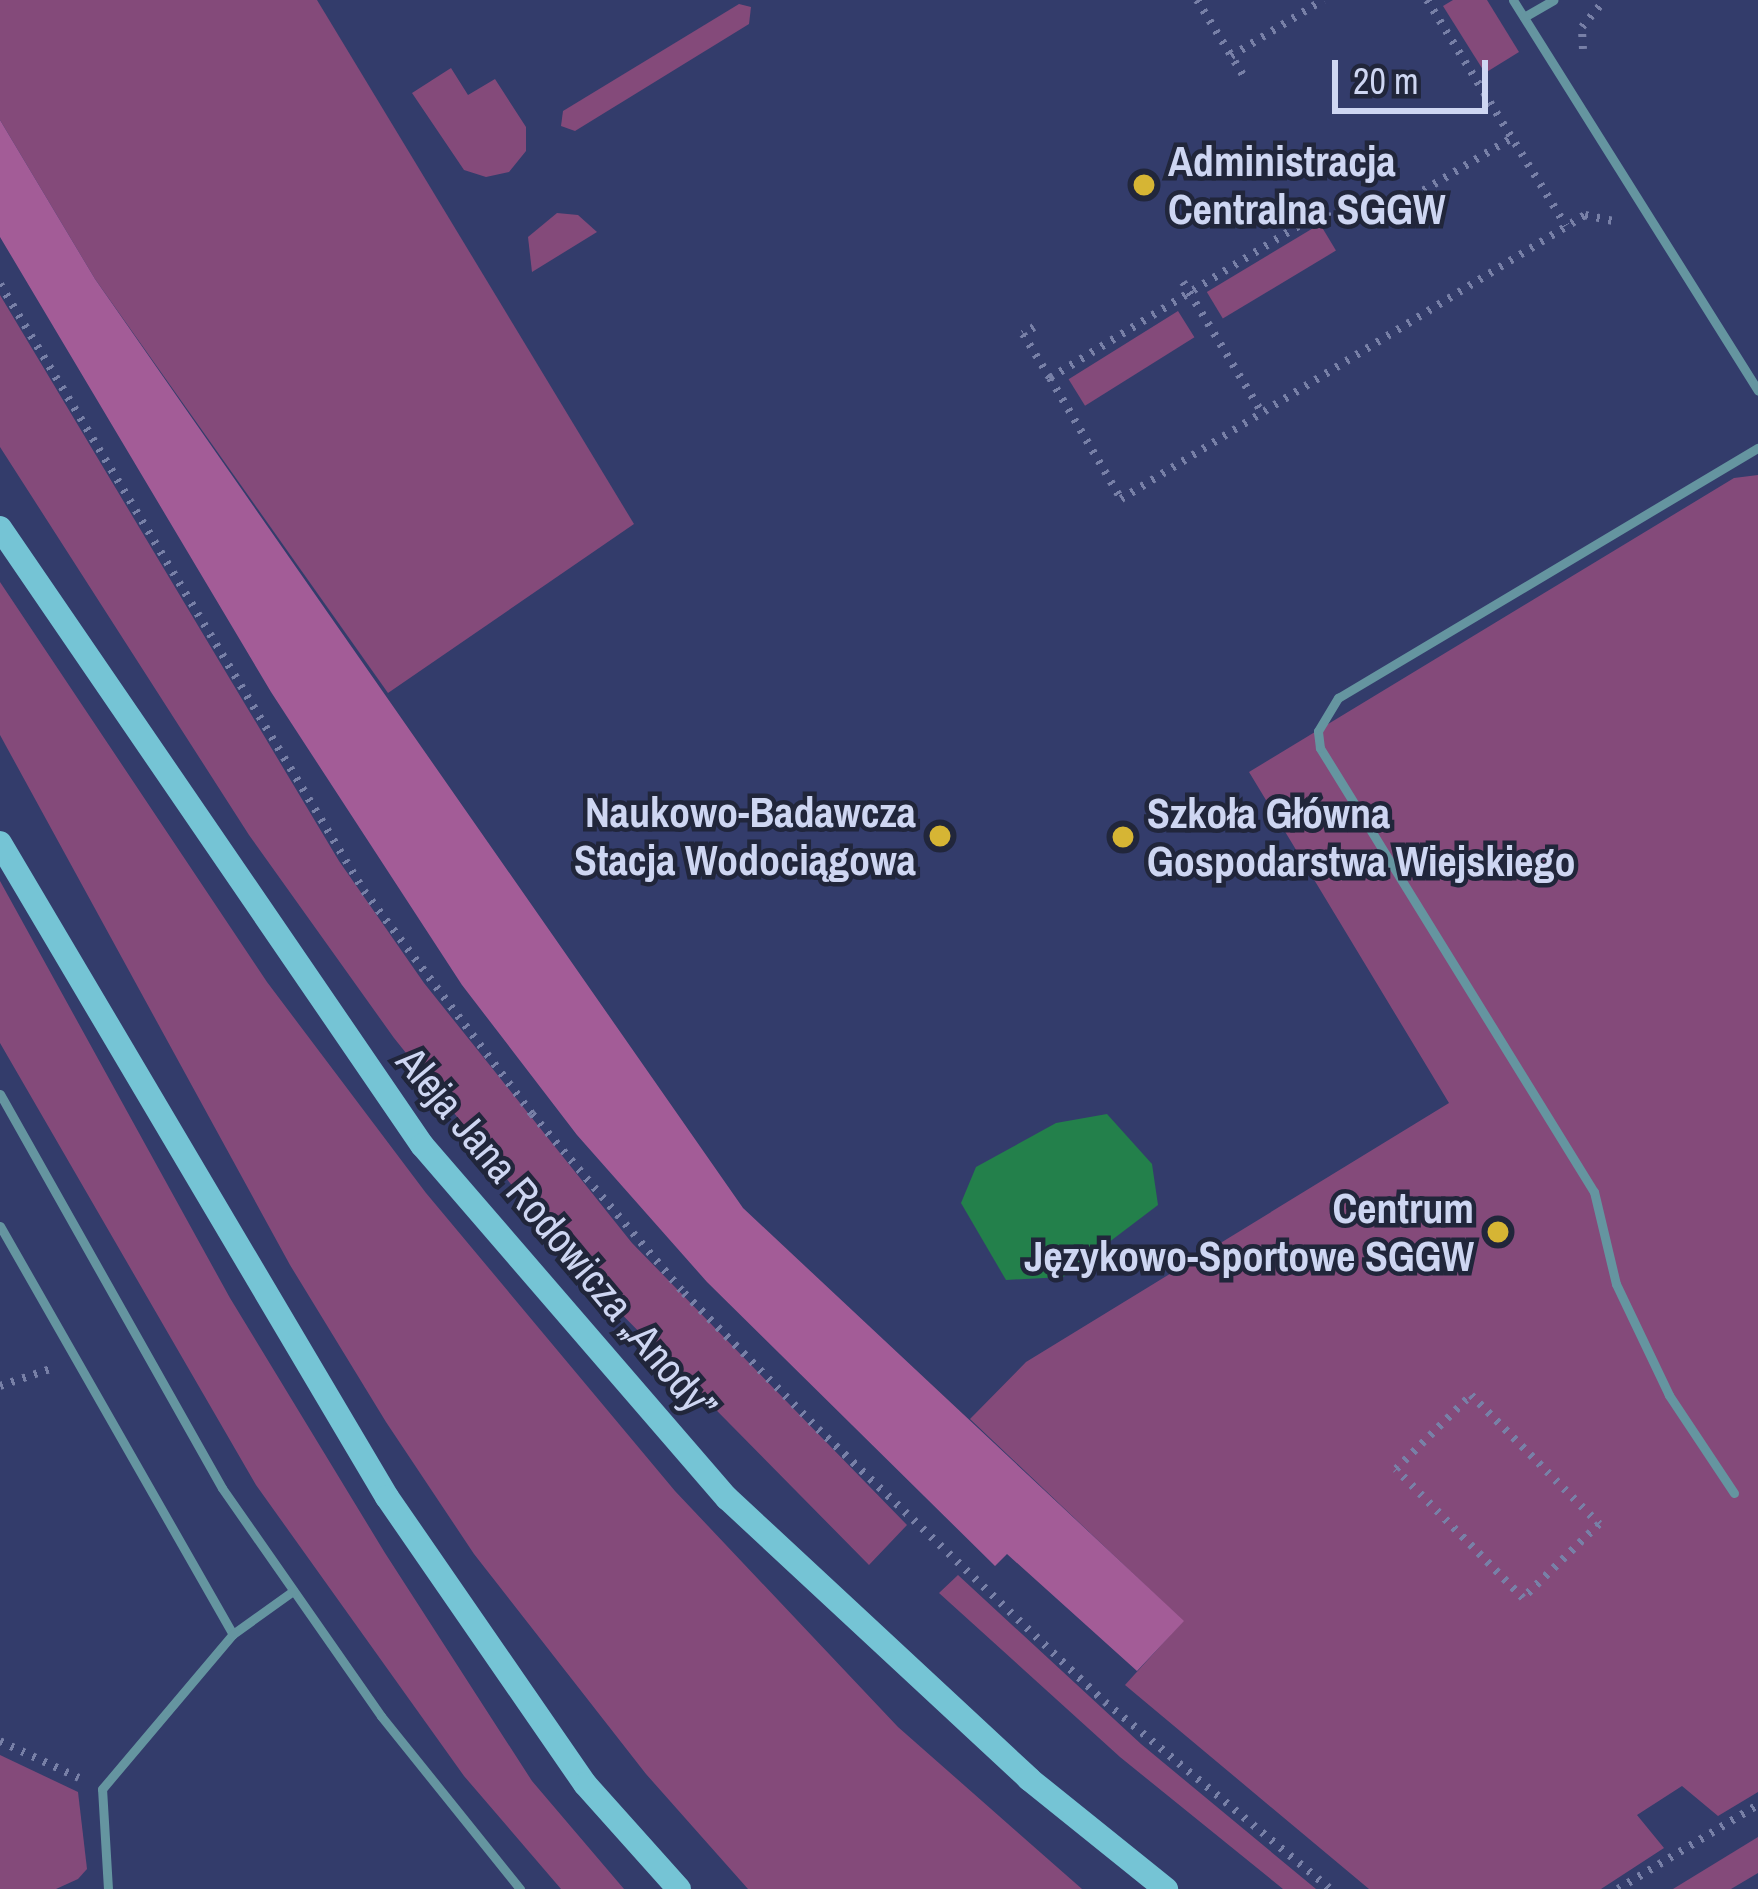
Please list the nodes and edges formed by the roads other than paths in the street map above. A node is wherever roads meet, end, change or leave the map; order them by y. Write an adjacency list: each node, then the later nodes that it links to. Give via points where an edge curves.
1 (1513, 0): 3 (lane)
2 (1553, 0): 3 (lane)
3 (1525, 17): 4 (lane)
4 (1758, 391)
5 (1758, 448): 10 (lane, via 1338,698 1318,731 1320,748 1594,1192 1616,1284 1669,1395)
6 (0, 528): 16 (main road, Aleja Jana Rodowicza „Anody”, via 422,1145 727,1498 1029,1779)
7 (0, 843): 15 (main road, via 387,1497 585,1784)
8 (0, 1094): 11 (lane, via 222,1488)
9 (0, 1226): 12 (lane)
10 (1734, 1493)
11 (293, 1591): 12 (lane); 14 (lane)
12 (233, 1634): 13 (lane, via 103,1789)
13 (107, 1883)
14 (520, 1889)
15 (679, 1889)
16 (1166, 1889)

